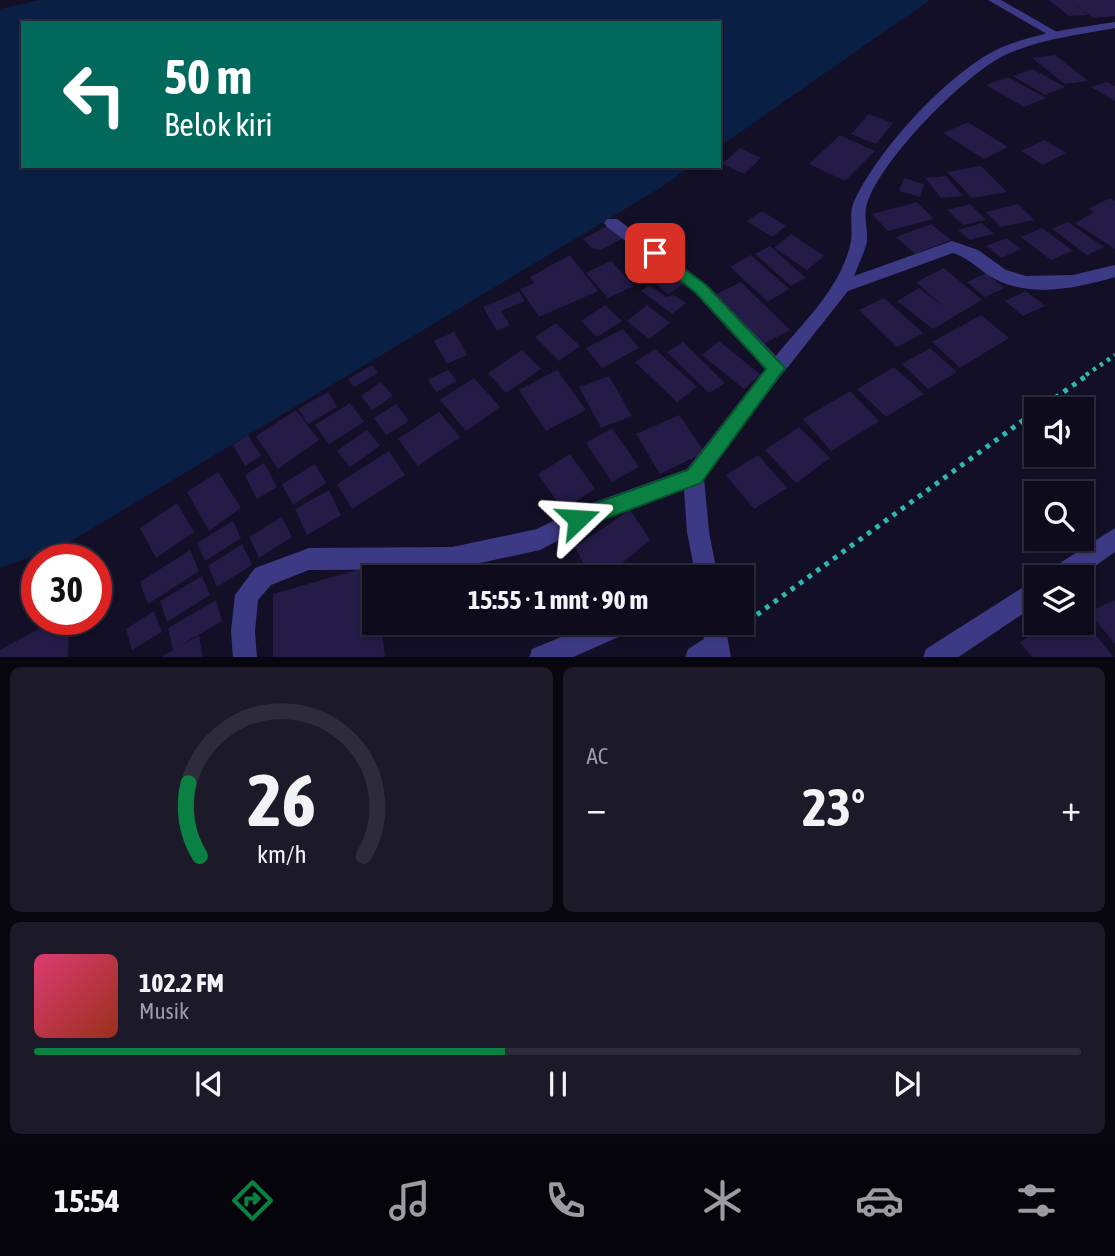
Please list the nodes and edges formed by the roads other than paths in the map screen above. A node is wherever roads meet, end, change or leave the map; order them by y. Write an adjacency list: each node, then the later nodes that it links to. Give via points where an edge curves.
1 (993, 0): 3 (street)
2 (1115, 25): 3 (street)
3 (1056, 35): 6 (street, via 1000,53 926,112 874,176 859,208 859,241)
4 (612, 223): 7 (street, via 701,289)
5 (1115, 271): 6 (street, via 1066,282 1015,279 966,250 952,247)
6 (842, 287): 7 (street)
7 (776, 368): 8 (street)
8 (694, 476): 10 (street); 14 (street, via 578,519 540,539 452,558 309,559 263,576 247,595)
9 (1115, 539): 11 (street)
10 (704, 565)
11 (1076, 565)
12 (1024, 599): 16 (street)
13 (595, 635): 15 (street)
14 (245, 657)
15 (541, 657)
16 (935, 657)

